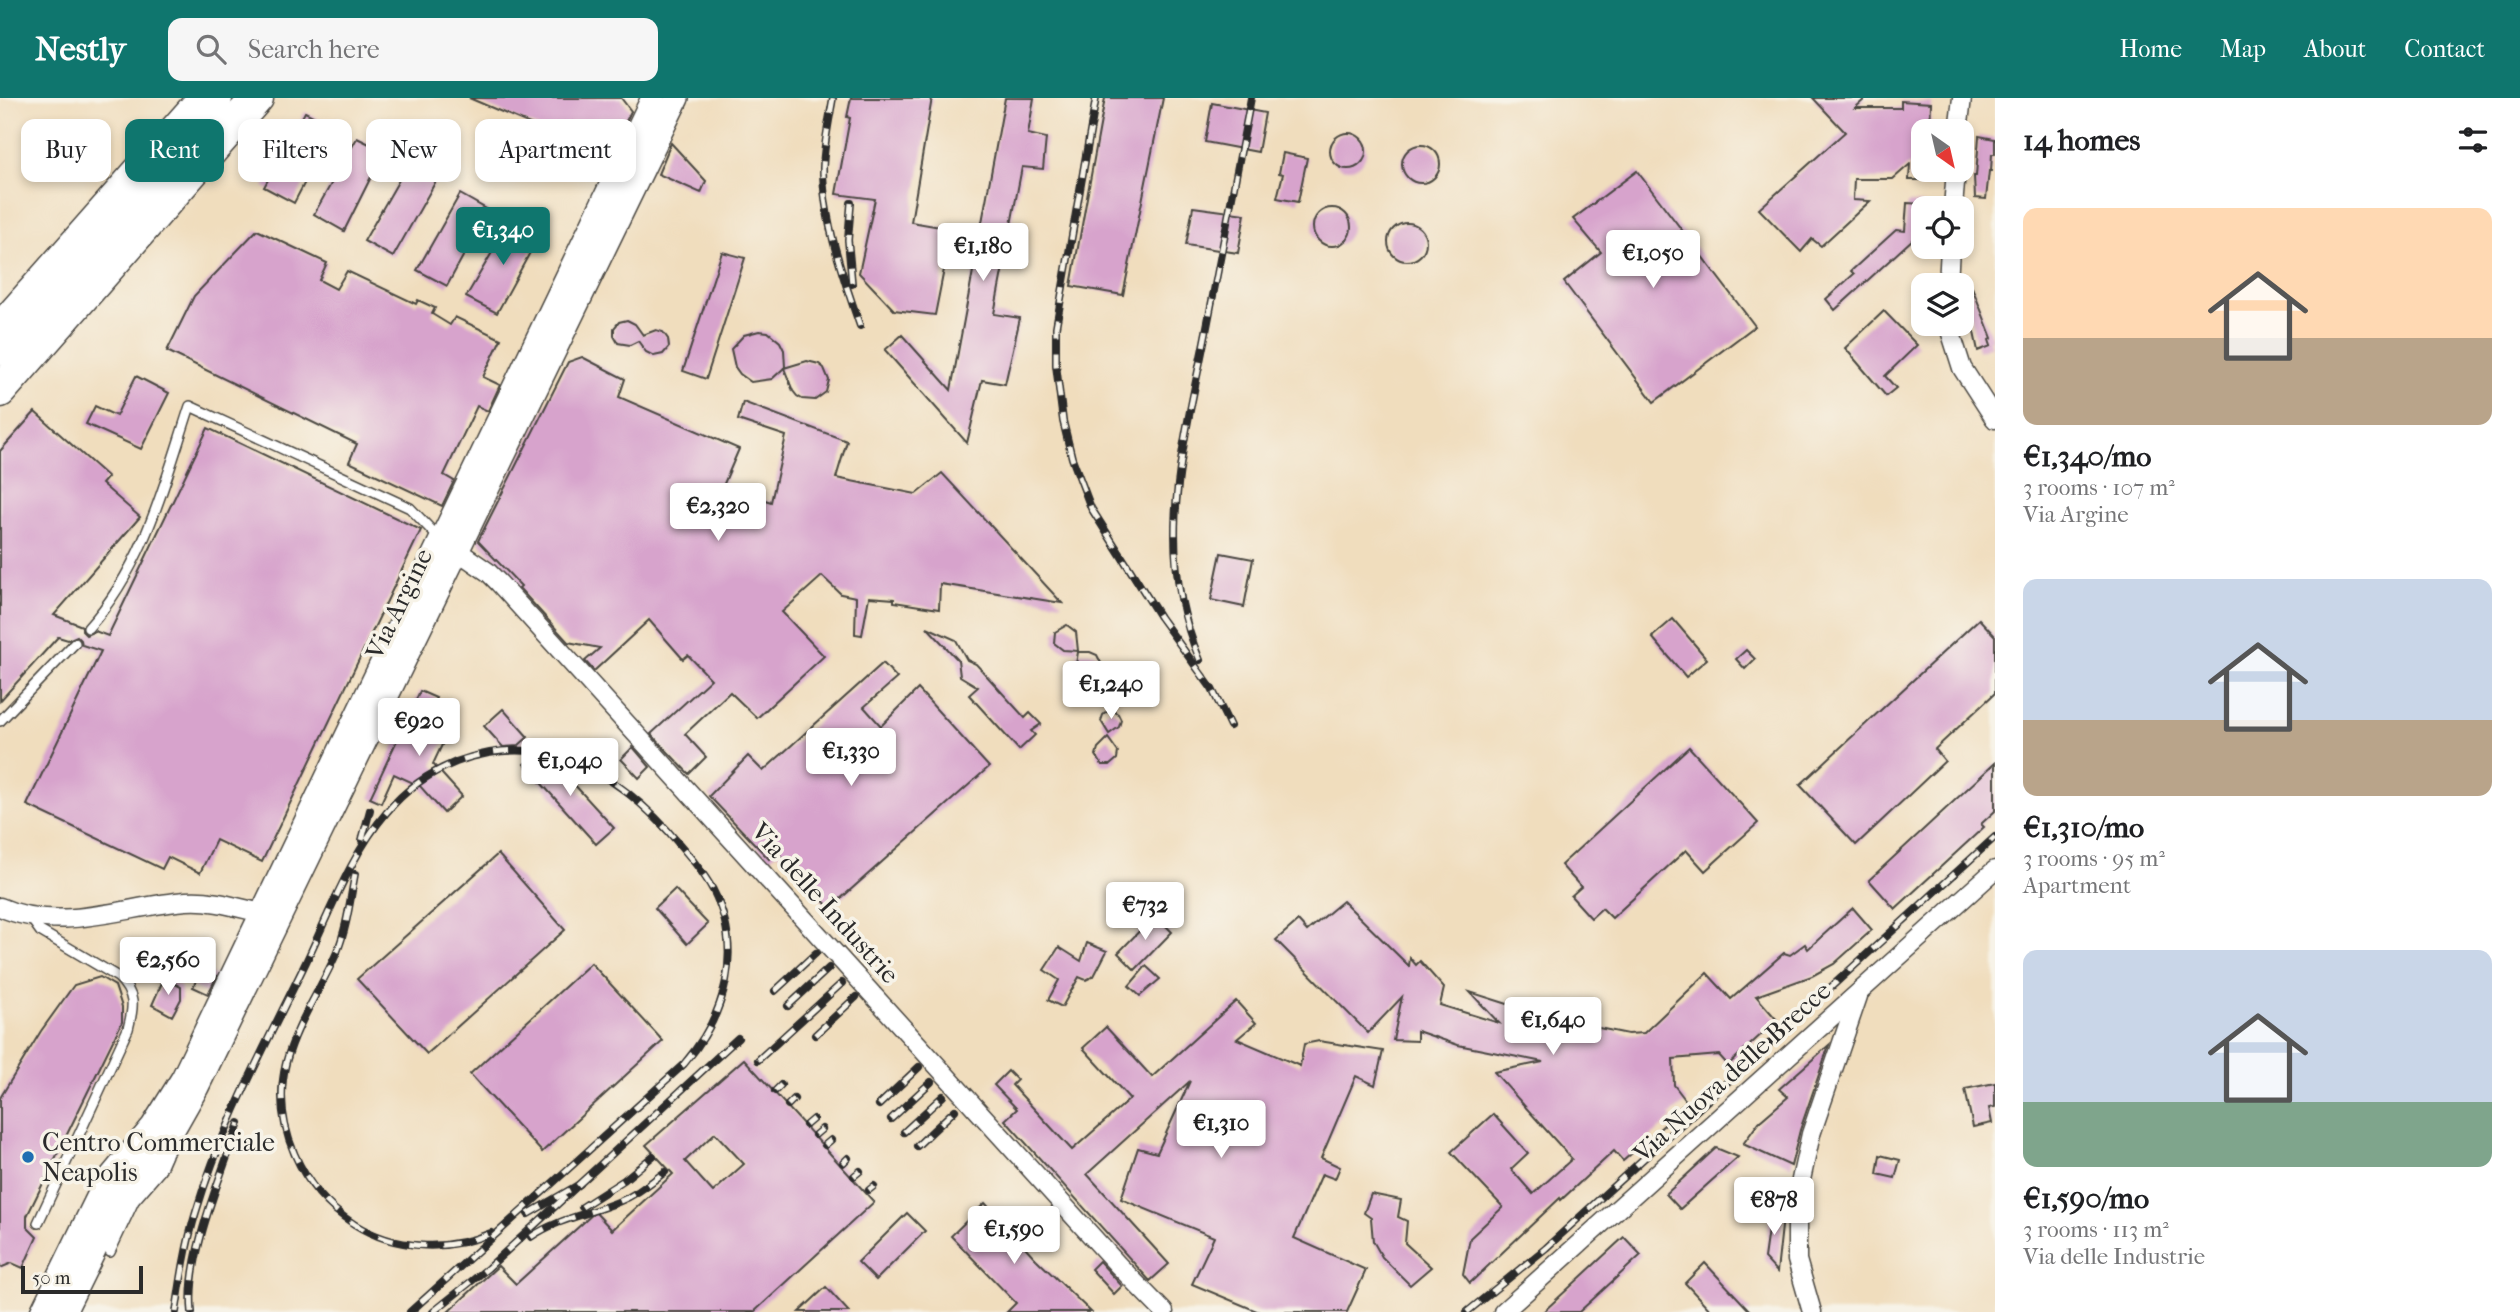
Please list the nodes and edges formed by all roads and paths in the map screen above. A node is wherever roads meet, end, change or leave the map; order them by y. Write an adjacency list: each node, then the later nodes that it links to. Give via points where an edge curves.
1 (195, 98): 7 (street)
2 (216, 98): 9 (highway)
3 (257, 98): 10 (highway)
4 (1962, 98): 6 (street)
5 (669, 100): 12 (street, Via Argine); 12 (street, Via Argine, via 636,134)
6 (1959, 119)
7 (0, 319)
8 (1952, 336): 11 (street, via 1962,368)
9 (0, 349)
10 (0, 391)
11 (1995, 419)
12 (448, 545): 13 (lane, via 410,508 190,406 151,523 115,594); 18 (street, Via Argine); 26 (street, Via delle Industrie, via 499,583)
13 (88, 628)
14 (75, 643): 15 (lane)
15 (0, 721)
16 (1995, 870): 20 (street, Via Nuova delle Brecce)
17 (0, 907): 19 (street)
18 (270, 916): 19 (street, via 213,901 188,901 60,920); 21 (street, Via Argine); 24 (street, Via Argine, via 177,1088 104,1185)
19 (30, 917): 22 (lane, via 40,931 118,977 128,987 134,1005 128,1029)
20 (1859, 993): 27 (street, Via Nuova delle Brecce); 28 (street, via 1811,1134 1797,1198 1797,1260)
21 (185, 1111): 23 (lane, via 160,1171 138,1196); 25 (street, Via Argine, via 163,1147 124,1190)
22 (37, 1223)
23 (110, 1252)
24 (42, 1312)
25 (64, 1312)
26 (1164, 1312)
27 (1503, 1312)
28 (1812, 1312)

